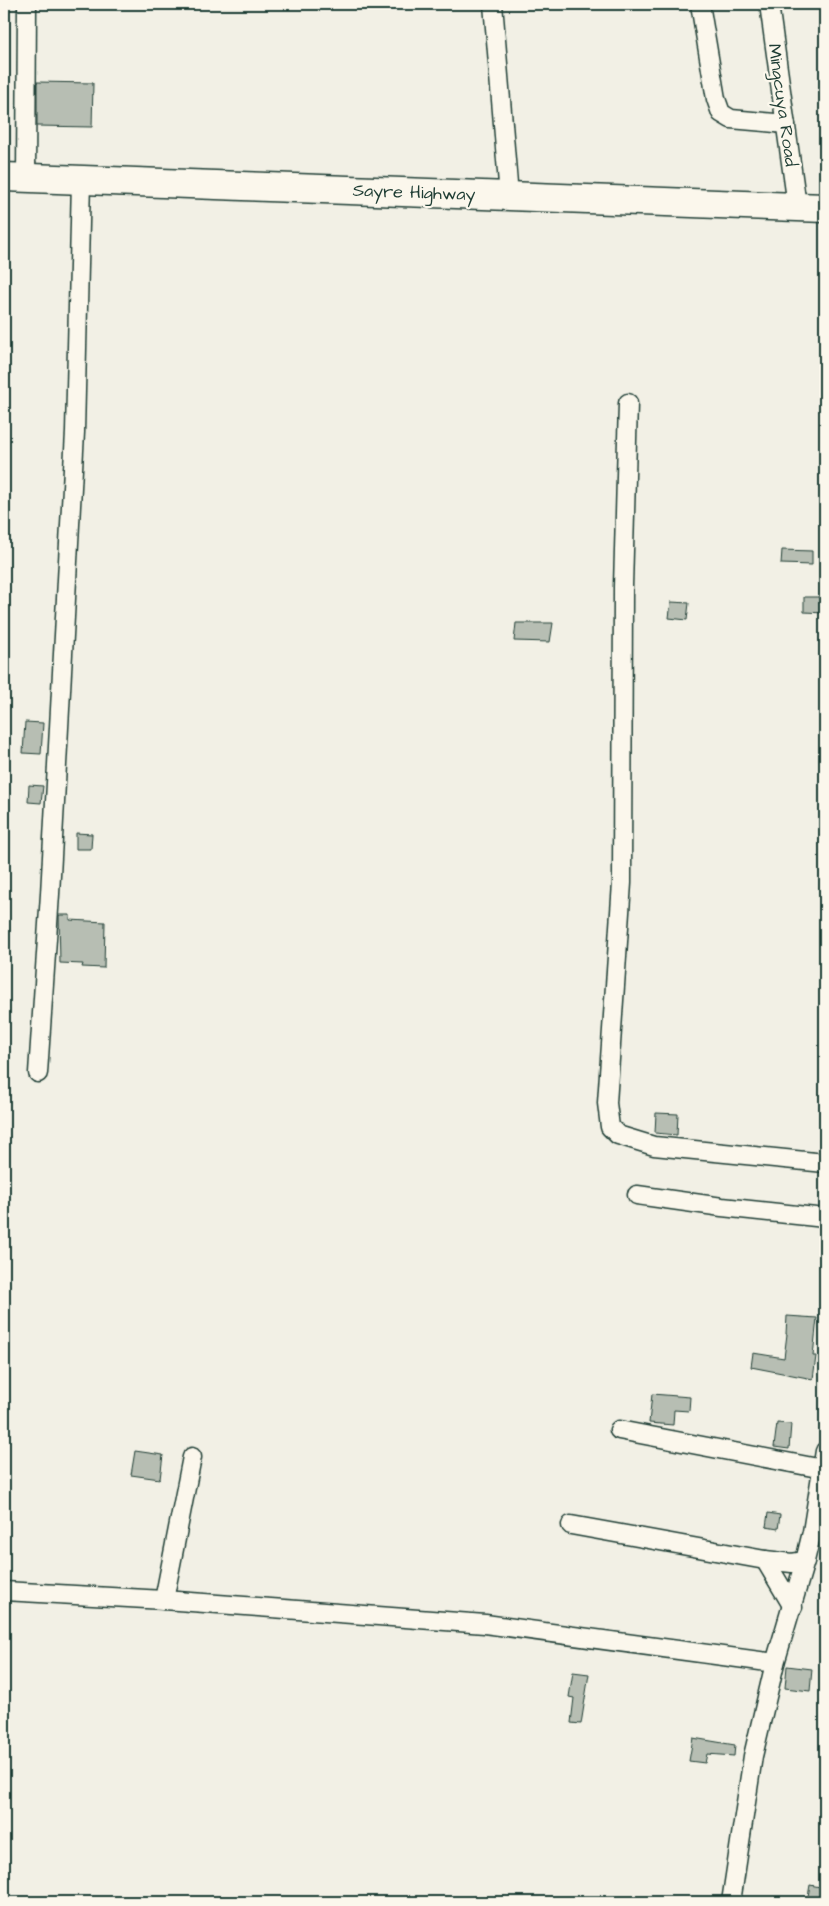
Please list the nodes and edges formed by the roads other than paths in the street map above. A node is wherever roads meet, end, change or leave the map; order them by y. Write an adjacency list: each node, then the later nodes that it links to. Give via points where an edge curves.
1 (28, 4): 6 (street)
2 (492, 4): 8 (street)
3 (700, 4): 5 (street, via 721,113 732,120)
4 (770, 4): 5 (street, Mingcuya Road)
5 (786, 124): 9 (street, Mingcuya Road)
6 (15, 177): 7 (highway, Sayre Highway)
7 (81, 181): 8 (highway, Sayre Highway); 12 (street, via 75,432)
8 (509, 196): 9 (highway, Sayre Highway)
9 (797, 206): 10 (highway, Sayre Highway)
10 (825, 208)
11 (628, 403): 13 (street, via 623,587 622,883 607,1103 610,1127 618,1135 654,1146)
12 (38, 1073)
13 (825, 1163)
14 (637, 1194): 15 (street)
15 (825, 1218)
16 (620, 1430): 19 (street)
17 (825, 1451): 19 (street)
18 (192, 1457): 25 (street)
19 (823, 1469): 21 (street)
20 (570, 1525): 22 (street)
21 (819, 1533): 23 (street)
22 (765, 1560): 23 (street); 26 (street)
23 (805, 1561): 26 (street)
24 (4, 1592): 25 (street)
25 (164, 1600): 27 (street, via 485,1624)
26 (793, 1607): 27 (street)
27 (775, 1663): 28 (street, via 753,1756)
28 (731, 1902)

